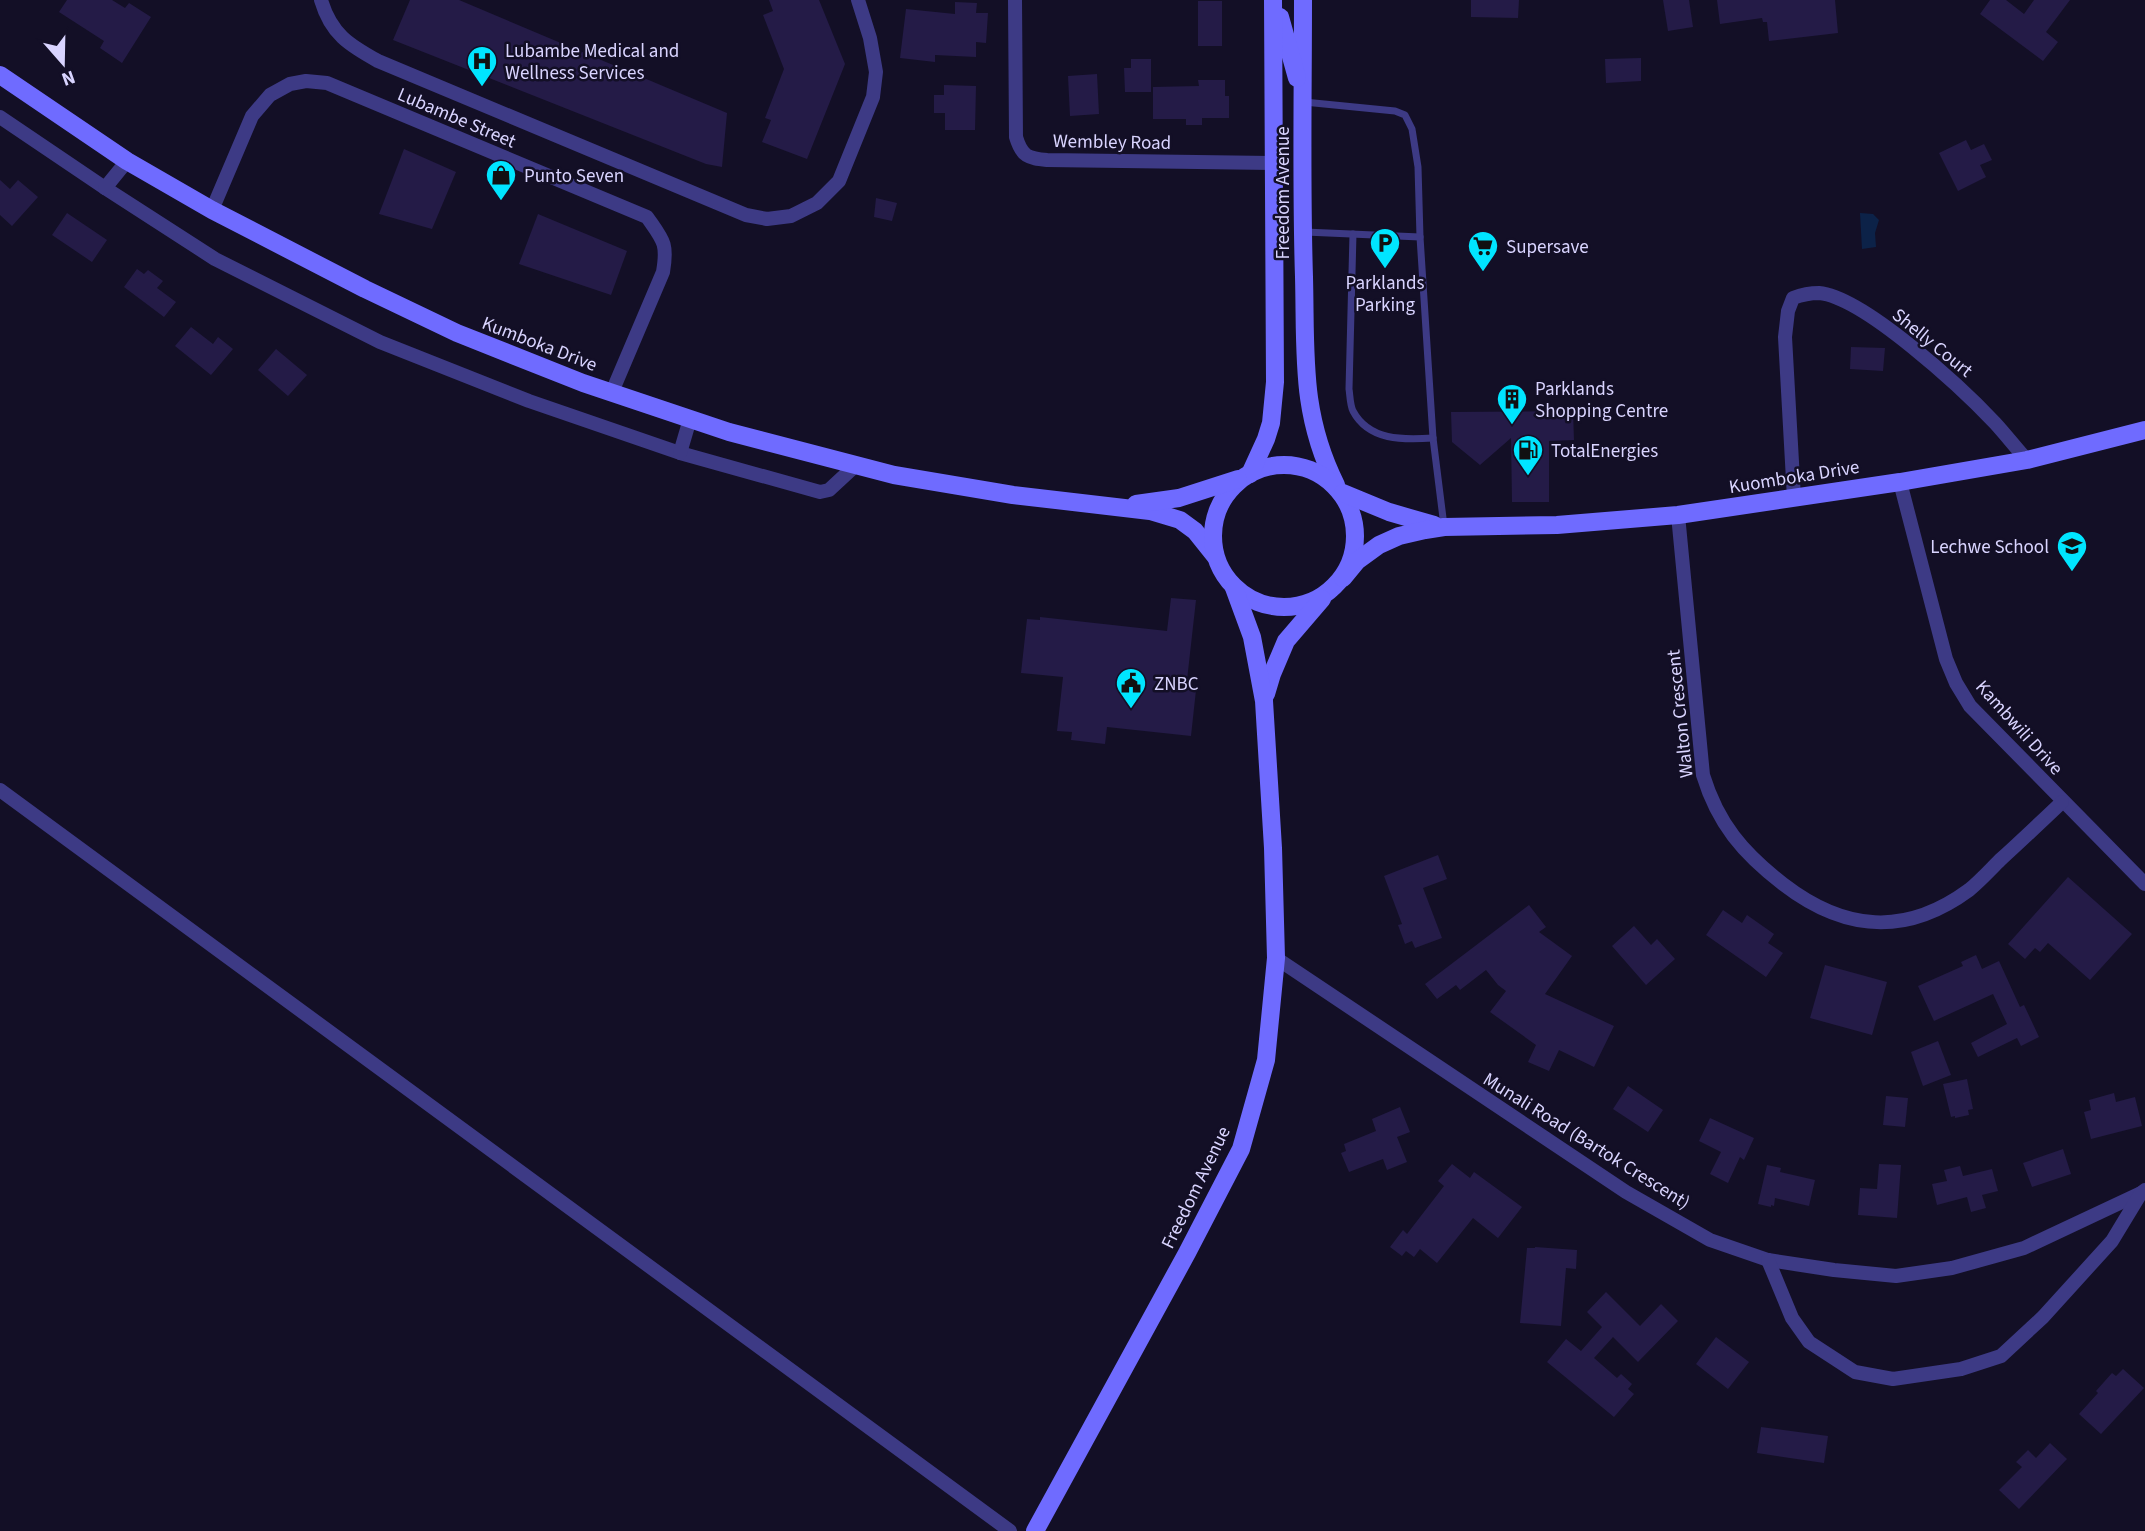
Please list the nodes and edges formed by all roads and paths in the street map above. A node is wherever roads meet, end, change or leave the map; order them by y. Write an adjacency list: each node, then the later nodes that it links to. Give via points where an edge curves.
1 (321, 0): 2 (street, via 335,31 378,61 746,215 767,219 791,216 817,203 839,181 873,97 876,72)
2 (858, 0)
3 (1016, 0): 10 (street, Wembley Road, via 1016,137 1029,158)
4 (1274, 0): 7 (main road); 10 (main road, Freedom Avenue)
5 (1303, 0): 7 (main road, Freedom Avenue)
6 (0, 75): 9 (main road, Kumboka Drive)
7 (1303, 102): 13 (main road, Freedom Avenue); 15 (lane, via 1405,115 1418,167)
8 (0, 117): 11 (street)
9 (127, 161): 11 (street); 12 (main road, Kumboka Drive)
10 (1274, 163): 23 (main road, Freedom Avenue, via 1275,382 1271,423)
11 (104, 188): 20 (street, via 215,259 380,342 529,401)
12 (212, 210): 16 (main road, Kumboka Drive, via 457,333); 16 (street, Lubambe Street, via 252,116 270,95 306,82 327,83 647,217 664,243 663,272)
13 (1302, 232): 14 (lane); 25 (main road, Freedom Avenue, via 1306,386 1324,462)
14 (1353, 234): 15 (lane); 19 (lane, via 1352,409 1365,426 1386,438)
15 (1420, 237): 19 (lane)
16 (612, 392): 17 (main road, Kumboka Drive)
17 (690, 419): 20 (street); 22 (main road, Kumboka Drive)
18 (2145, 430): 21 (main road, Kuomboka Drive)
19 (1433, 438): 29 (lane)
20 (680, 453): 22 (street, via 820,492 829,490)
21 (2027, 460): 24 (main road, Kuomboka Drive); 26 (street, Shelly Court, via 1973,400 1897,334 1850,304 1821,293 1805,294 1793,299 1785,337)
22 (856, 465): 27 (main road, Kumboka Drive, via 1013,495)
23 (1246, 476): 25 (main road, via 1281,464 1301,466 1320,473); 27 (main road, Kumboka Drive, via 1179,498); 30 (main road, via 1226,494 1216,513 1212,534)
24 (1900, 482): 26 (main road, Kuomboka Drive); 36 (street, Kambwili Drive, via 1956,683 1970,706)
25 (1339, 489): 29 (main road, via 1408,518); 31 (main road, via 1353,513 1356,535 1353,558)
26 (1794, 498): 28 (main road, Kuomboka Drive)
27 (1119, 507): 30 (main road, Kumboka Drive, via 1180,520)
28 (1678, 515): 29 (main road, Kuomboka Drive, via 1557,525); 36 (street, Walton Crescent, via 1703,775 1717,813 1740,846 1794,892 1820,909 1849,919 1888,923 1916,917 1969,889)
29 (1444, 527): 31 (main road, via 1378,545)
30 (1215, 556): 32 (main road)
31 (1343, 578): 33 (main road)
32 (1234, 587): 33 (main road, via 1250,599 1279,607 1309,603); 34 (main road, Freedom Avenue, via 1252,637)
33 (1326, 594): 34 (main road, Freedom Avenue, via 1286,641)
34 (1264, 701): 38 (main road, Freedom Avenue)
35 (0, 790): 41 (street)
36 (2063, 802): 37 (street, Kambwili Drive)
37 (2145, 884)
38 (1276, 958): 40 (street, Munali Road (Bartok Crescent), via 1626,1192 1710,1240); 42 (main road, Freedom Avenue, via 1266,1060 1241,1149)
39 (2143, 1191): 40 (street, Munali Road (Bartok Crescent), via 2024,1248 1952,1268 1896,1276); 40 (street, via 2112,1241 2043,1317 2001,1356 1961,1369 1893,1378 1855,1372 1809,1342 1792,1318)
40 (1768, 1260)
41 (1010, 1531)
42 (1035, 1531)

